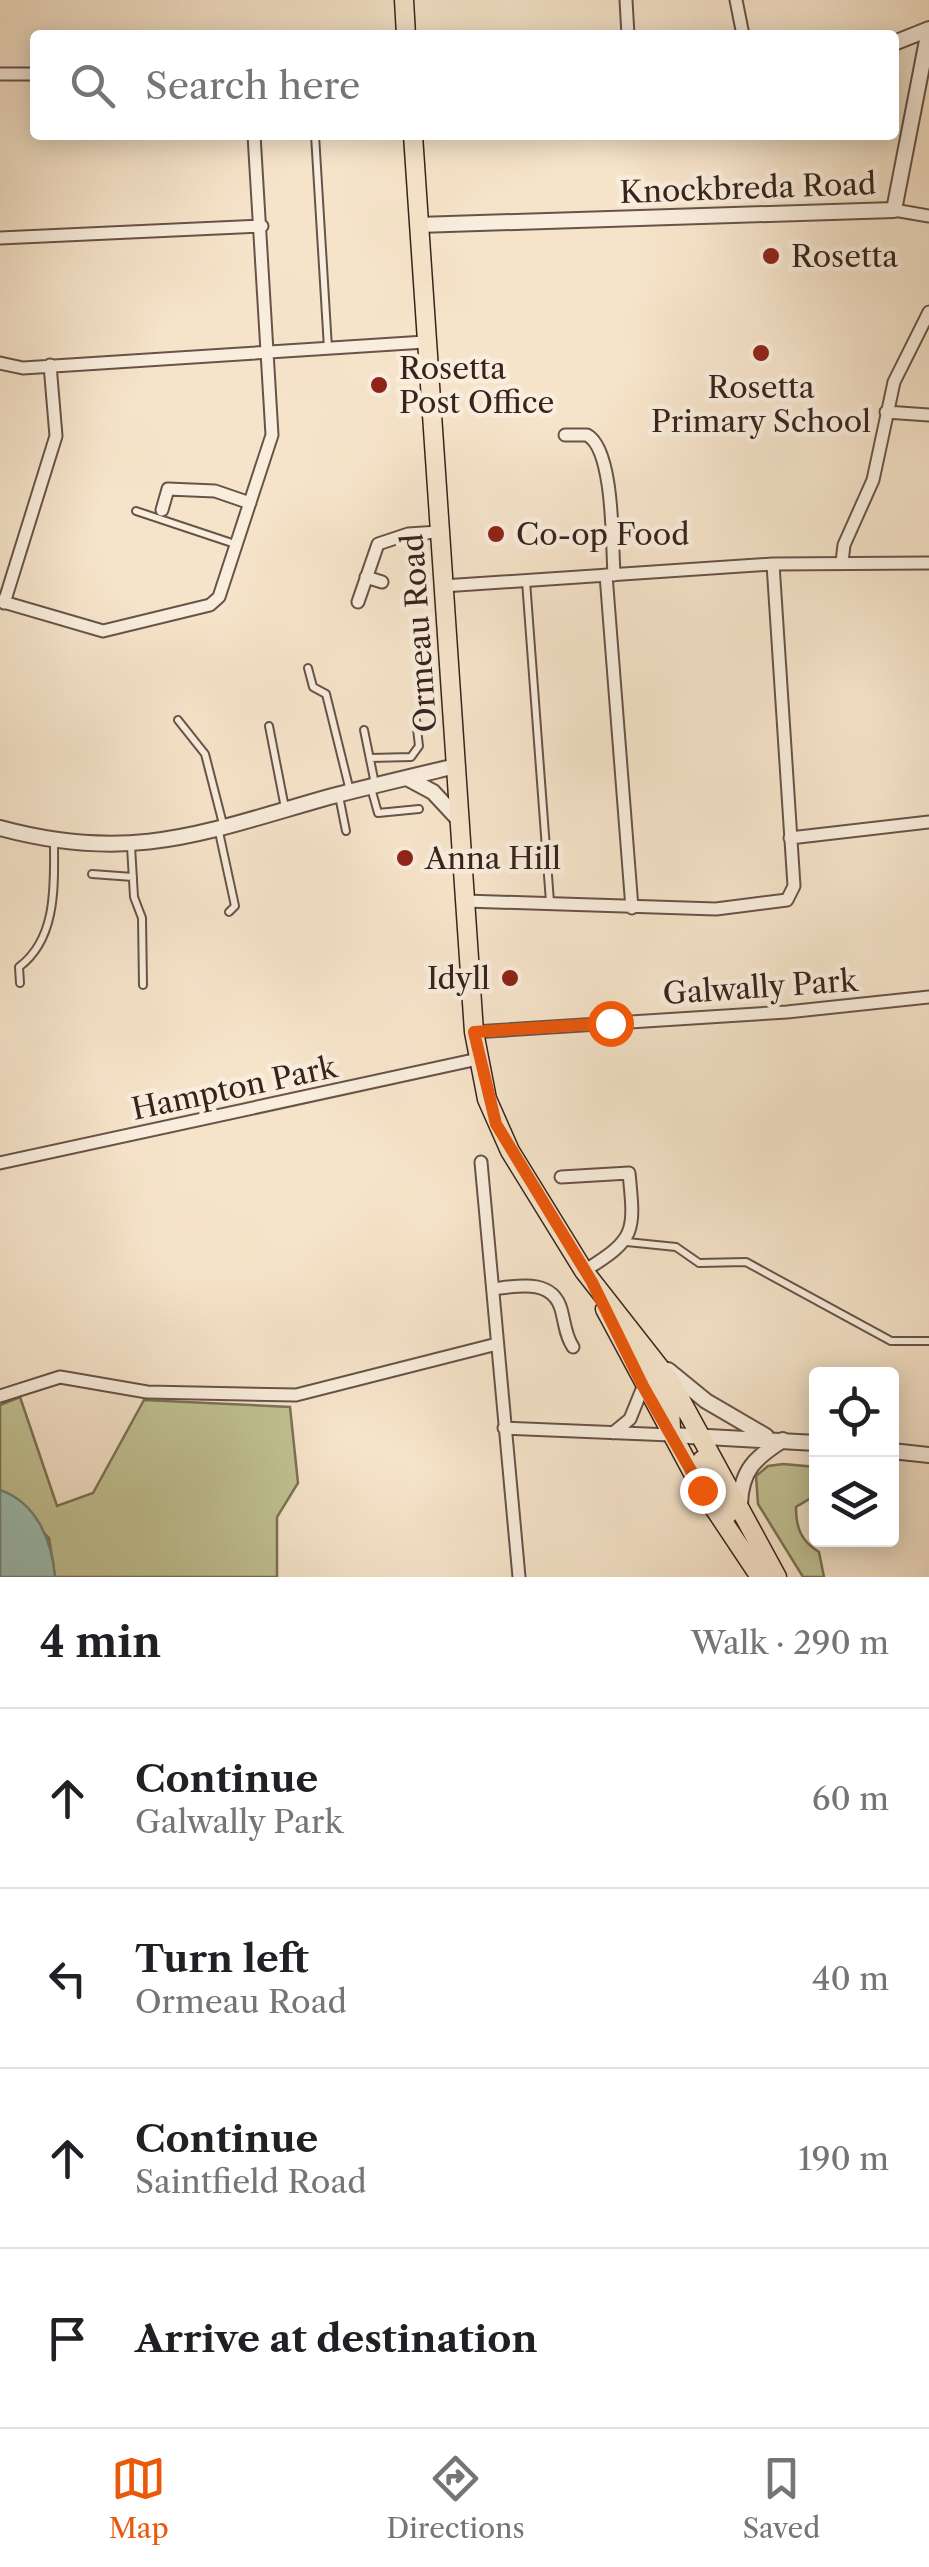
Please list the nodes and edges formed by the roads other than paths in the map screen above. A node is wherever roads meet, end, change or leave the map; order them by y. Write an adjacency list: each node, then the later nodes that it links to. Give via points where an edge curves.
1 (404, 0): 5 (main road)
2 (626, 0): 6 (street)
3 (736, 0): 7 (street)
4 (929, 29): 8 (street); 14 (street, Knockbreda Road)
5 (406, 30)
6 (628, 30)
7 (743, 30)
8 (899, 41)
9 (0, 74): 10 (street)
10 (30, 74)
11 (254, 140): 17 (street)
12 (315, 140): 21 (lane)
13 (413, 140): 16 (main road, Ormeau Road)
14 (894, 210): 15 (street); 16 (street, Knockbreda Road)
15 (929, 216)
16 (418, 225): 20 (main road, Ormeau Road)
17 (262, 226): 18 (street); 22 (street)
18 (0, 238)
19 (929, 312): 25 (street)
20 (425, 342): 21 (street); 31 (main road, Ormeau Road)
21 (328, 348): 22 (street)
22 (269, 352): 24 (street); 28 (street, via 272,435)
23 (0, 363): 24 (street)
24 (50, 366): 41 (street, via 56,436)
25 (886, 412): 26 (street); 33 (street, via 872,480)
26 (929, 415)
27 (565, 436): 36 (street, via 587,435 598,443 608,487)
28 (250, 502): 29 (street, via 215,491 168,489); 32 (street)
29 (162, 510)
30 (136, 511): 32 (lane)
31 (439, 532): 37 (street, via 378,544); 40 (main road, Ormeau Road)
32 (236, 544): 41 (street, via 216,602 103,632)
33 (842, 562): 34 (street); 35 (street)
34 (773, 564): 36 (street); 60 (street)
35 (929, 564)
36 (610, 575): 38 (street); 67 (street)
37 (366, 577): 39 (street); 42 (street)
38 (526, 581): 40 (street); 66 (lane)
39 (382, 582)
40 (443, 586): 49 (main road, Ormeau Road)
41 (2, 602)
42 (358, 602)
43 (308, 668): 52 (lane, via 313,686 326,694)
44 (178, 720): 59 (lane, via 205,754)
45 (416, 720): 48 (lane, via 419,746 410,757)
46 (269, 726): 54 (lane)
47 (364, 730): 48 (lane)
48 (370, 758): 51 (lane)
49 (456, 766): 50 (street); 55 (main road, Ormeau Road)
50 (406, 778): 51 (street); 55 (street, via 433,792)
51 (373, 786): 52 (street); 53 (lane, via 378,813)
52 (344, 794): 54 (street); 58 (lane)
53 (419, 809)
54 (286, 811): 59 (street)
55 (460, 821): 65 (main road, Ormeau Road)
56 (929, 822): 60 (street)
57 (0, 828): 61 (street)
58 (346, 830)
59 (222, 831): 62 (street); 68 (lane, via 235,906)
60 (790, 838): 67 (street, via 794,886 788,900 716,910)
61 (54, 840): 62 (street); 69 (lane, via 51,910 43,939 20,968)
62 (131, 845): 64 (lane)
63 (92, 874): 64 (lane)
64 (133, 877): 70 (lane, via 142,918)
65 (465, 901): 66 (street); 72 (main road, Ormeau Road)
66 (550, 904): 67 (street)
67 (632, 908)
68 (229, 912)
69 (20, 983)
70 (143, 985)
71 (929, 998): 72 (street, Galwally Park)
72 (474, 1032): 73 (main road, Ormeau Road)
73 (478, 1060): 75 (street, Hampton Park); 78 (main road, Ormeau Road, via 496,1124)
74 (482, 1162): 79 (street)
75 (0, 1163)
76 (561, 1177): 77 (street, via 628,1174 633,1226)
77 (627, 1242): 78 (street); 81 (lane, via 676,1247 699,1262 740,1260 892,1341)
78 (588, 1276): 80 (main road); 85 (main road)
79 (493, 1289): 82 (street); 83 (street, via 530,1285 549,1292 560,1304)
80 (626, 1323): 84 (main road); 89 (main road, via 670,1408)
81 (929, 1341)
82 (497, 1344): 86 (street, via 296,1395 147,1392 60,1377); 87 (street)
83 (573, 1347)
84 (656, 1360): 90 (main road); 91 (street, via 706,1401)
85 (643, 1386): 88 (street, via 630,1419); 89 (main road)
86 (0, 1396)
87 (504, 1428): 88 (street); 97 (street)
88 (613, 1432): 89 (street)
89 (671, 1435): 90 (street); 96 (main road)
90 (702, 1435): 91 (street); 95 (main road); 96 (main road, via 702,1459)
91 (777, 1439): 92 (street); 95 (street, via 751,1464)
92 (809, 1442)
93 (899, 1452): 94 (street)
94 (929, 1455)
95 (740, 1504): 99 (main road)
96 (746, 1557): 98 (main road)
97 (518, 1577)
98 (760, 1577)
99 (777, 1577)

